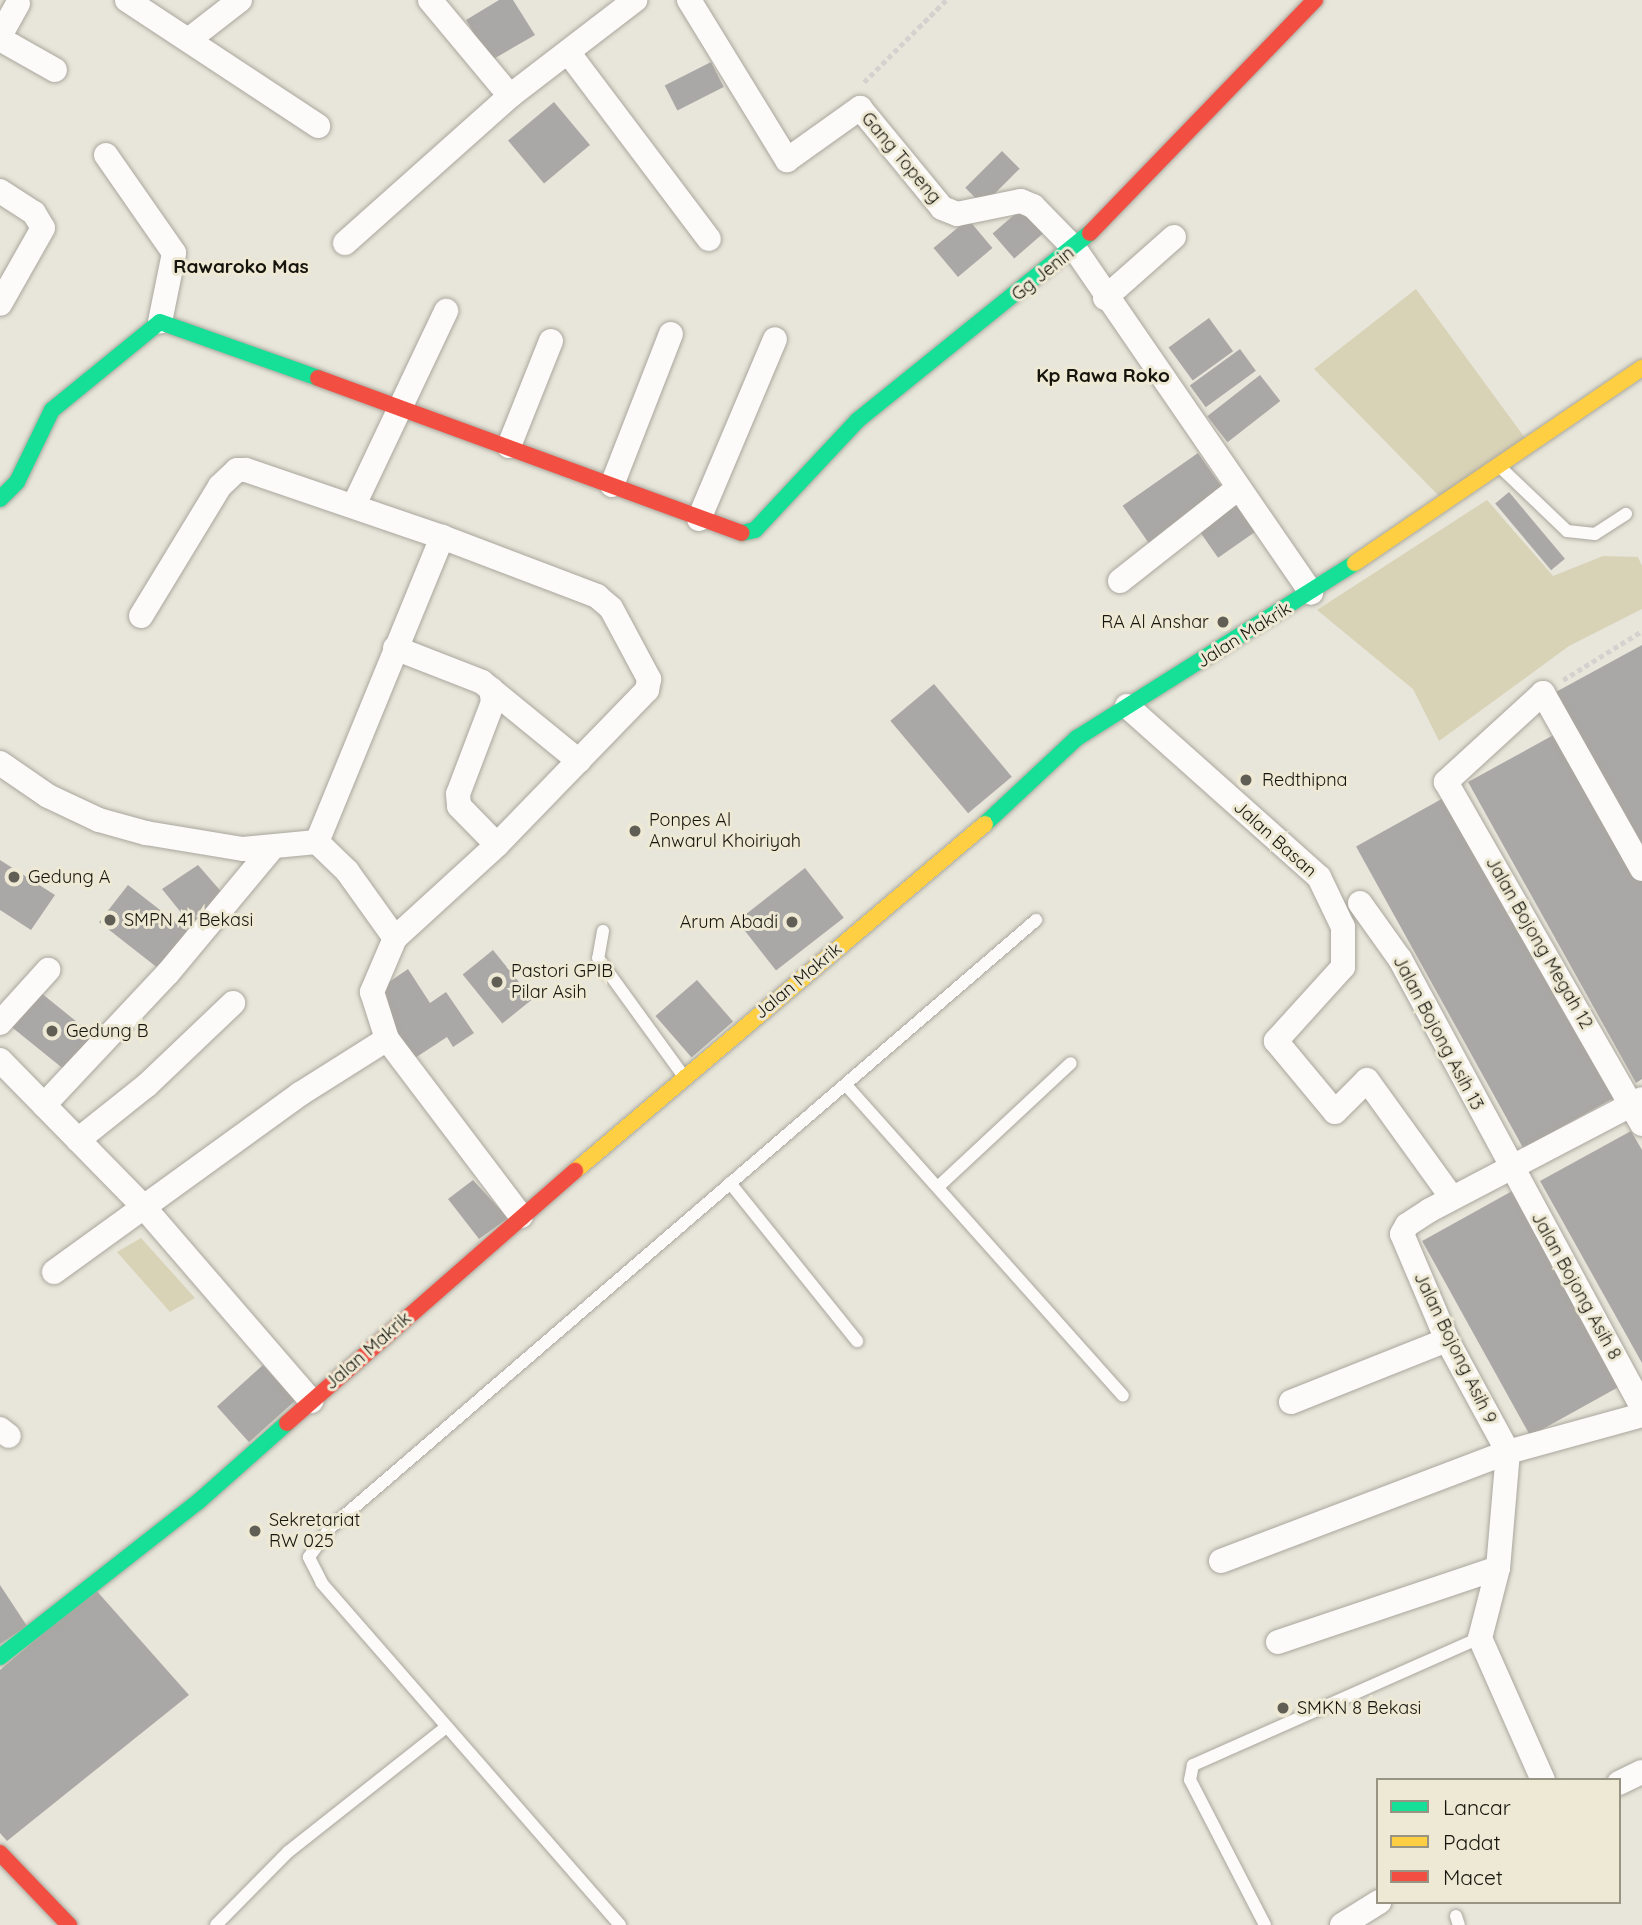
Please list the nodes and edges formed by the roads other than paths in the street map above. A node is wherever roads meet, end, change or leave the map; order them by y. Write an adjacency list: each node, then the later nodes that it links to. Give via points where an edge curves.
1 (127, 0): 9 (street)
2 (240, 0): 9 (street)
3 (429, 0): 12 (street)
4 (635, 0): 10 (street)
5 (689, 0): 19 (street, Gang Topeng, via 787,160 860,108 942,208 957,214 1021,201 1033,206)
6 (1315, 0): 19 (street, Gg Jenin)
7 (18, 4): 8 (street)
8 (0, 37): 11 (street)
9 (191, 38): 13 (street)
10 (568, 52): 12 (street); 17 (street)
11 (55, 70)
12 (510, 96): 18 (street)
13 (318, 126)
14 (106, 155): 23 (street, via 174,253)
15 (0, 191): 21 (street, via 34,213 43,228)
16 (1174, 237): 20 (street)
17 (709, 239)
18 (345, 243)
19 (1075, 249): 20 (street, Gang Topeng); 36 (street, Gg Jenin, via 858,420 755,530 736,534)
20 (1105, 298): 32 (street, Gang Topeng)
21 (0, 304)
22 (446, 310): 28 (street)
23 (160, 322): 28 (street); 33 (street, via 52,410 17,482)
24 (671, 334): 31 (street)
25 (775, 339): 36 (street)
26 (551, 341): 29 (street)
27 (1642, 368): 30 (street, Jalan Makrik)
28 (401, 408): 29 (street); 34 (street)
29 (509, 446): 31 (street)
30 (1498, 466): 35 (lane, via 1567,531 1595,534); 39 (street, Jalan Makrik)
31 (612, 485): 36 (street)
32 (1238, 488): 38 (street); 39 (street, Gang Topeng)
33 (0, 499)
34 (354, 506): 37 (street); 40 (street, via 237,470 220,486)
35 (1626, 514)
36 (699, 519)
37 (442, 537): 41 (street); 44 (street, via 597,596 611,608 649,679 647,690)
38 (1120, 581)
39 (1311, 593): 43 (street, Jalan Makrik)
40 (141, 616)
41 (395, 648): 42 (street); 46 (street)
42 (491, 689): 44 (street); 47 (street, via 493,702 458,794 458,806)
43 (1127, 706): 60 (street, Jalan Makrik, via 1077,738 1034,783); 68 (street, Jalan Basan, via 1319,877 1343,927 1343,967 1276,1041 1335,1112 1367,1080)
44 (579, 761): 47 (street)
45 (0, 763): 48 (street, via 48,796 99,820 212,845)
46 (317, 842): 48 (street); 53 (street, via 347,871)
47 (497, 845): 53 (street)
48 (274, 847): 62 (street, via 168,973)
49 (1642, 869): 63 (street, Jalan Bojong Megah 12, via 1543,693 1446,782)
50 (1360, 903): 65 (street, Jalan Bojong Asih 13, via 1400,959)
51 (1036, 920): 61 (lane)
52 (603, 931): 60 (lane, via 598,958)
53 (395, 938): 57 (street, via 372,992)
54 (48, 970): 56 (street)
55 (233, 1003): 64 (street, via 147,1085)
56 (0, 1023)
57 (387, 1039): 69 (street); 70 (street)
58 (0, 1060): 62 (street)
59 (1071, 1063): 67 (lane)
60 (684, 1077): 70 (street, Jalan Makrik)
61 (846, 1085): 66 (lane); 67 (lane)
62 (44, 1105): 64 (street)
63 (1638, 1109): 65 (street)
64 (78, 1140): 69 (street)
65 (1509, 1166): 68 (street); 77 (street, Jalan Bojong Asih 8)
66 (730, 1183): 72 (lane); 85 (lane, via 315,1543 309,1557 322,1583)
67 (939, 1186): 74 (lane)
68 (1452, 1198): 73 (street, Jalan Bojong Asih 9, via 1407,1225 1405,1243)
69 (142, 1205): 71 (street); 75 (street)
70 (521, 1216): 75 (street, Jalan Makrik)
71 (54, 1272)
72 (858, 1340)
73 (1447, 1340): 76 (street); 79 (street, Jalan Bojong Asih 9)
74 (1123, 1396)
75 (311, 1401): 84 (street, Jalan Makrik, via 128,1560)
76 (1291, 1402)
77 (1642, 1407)
78 (1642, 1415): 79 (street)
79 (1508, 1452): 80 (street); 81 (street)
80 (1220, 1561)
81 (1498, 1568): 82 (street); 83 (street)
82 (1480, 1638): 87 (street); 94 (lane, via 1192,1765 1190,1780)
83 (1278, 1642)
84 (0, 1657)
85 (445, 1728): 92 (lane, via 288,1852); 93 (lane)
86 (1642, 1772): 88 (street)
87 (1542, 1778)
88 (1621, 1782)
89 (0, 1853): 91 (street)
90 (1377, 1904): 95 (street)
91 (69, 1925)
92 (216, 1925)
93 (620, 1925)
94 (1265, 1925)
95 (1342, 1925)

